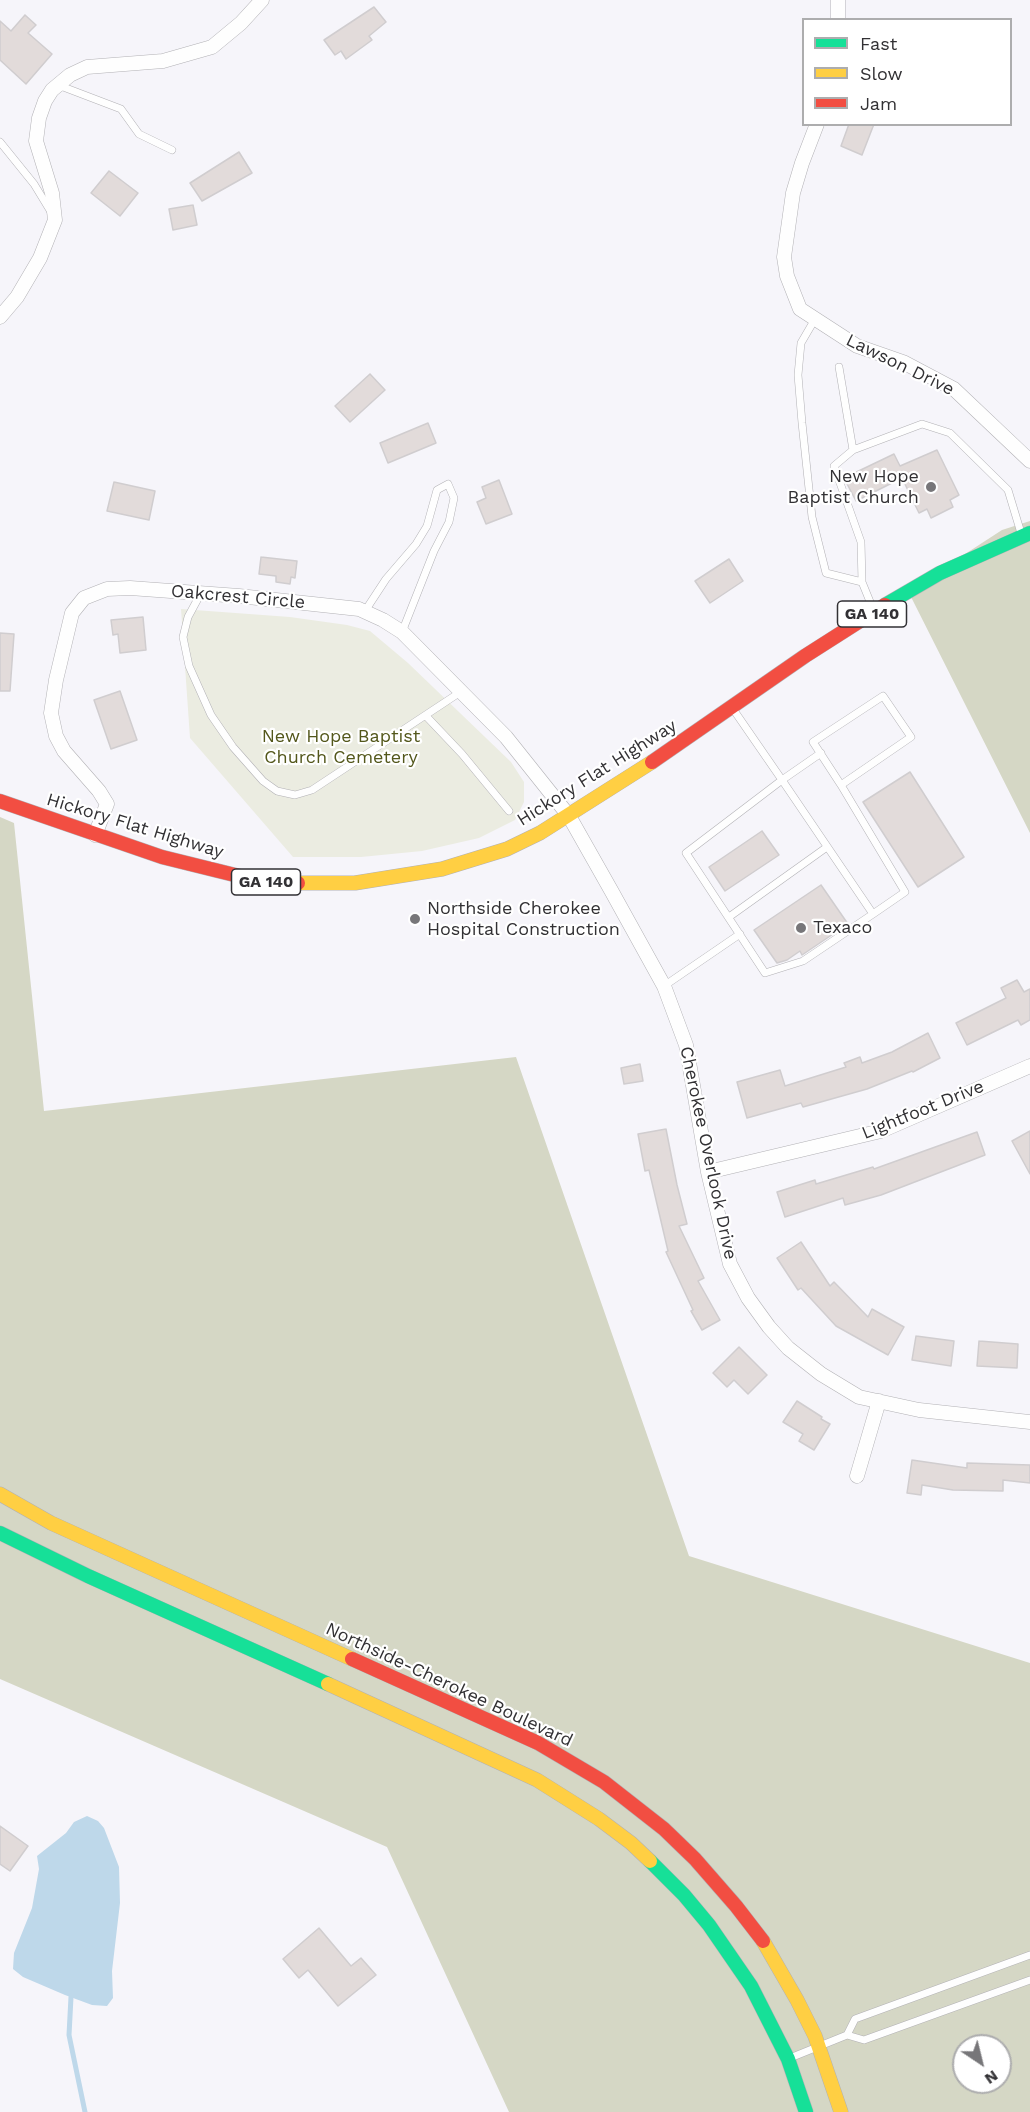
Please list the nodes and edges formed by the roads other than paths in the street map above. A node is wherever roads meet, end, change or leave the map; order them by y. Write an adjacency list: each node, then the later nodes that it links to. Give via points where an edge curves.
1 (262, 0): 4 (street, via 242,23 212,47 163,61 87,67)
2 (838, 0): 3 (street)
3 (838, 18)
4 (58, 85): 7 (lane, via 121,109 139,134); 8 (street, via 45,101 36,141 52,193)
5 (816, 126): 10 (street, Lawson Drive, via 793,193 784,256 800,309)
6 (0, 142): 8 (lane, via 34,184)
7 (172, 150)
8 (55, 220): 9 (street, via 40,258)
9 (0, 317)
10 (815, 319): 13 (street, Lawson Drive, via 857,346 903,363 954,389); 15 (lane, via 801,343 798,375 812,517 826,573)
11 (839, 367): 12 (lane)
12 (853, 450): 14 (lane, via 922,424 950,433 1008,490); 15 (lane, via 834,466 861,542)
13 (1030, 461)
14 (1026, 534): 18 (street, Hickory Flat Highway / GA 140, via 940,573)
15 (862, 582): 18 (lane)
16 (201, 593): 17 (street, Oakcrest Circle); 22 (lane, via 183,637 189,666 211,715 233,747 277,791 295,795 312,790); 29 (street, Oakcrest Circle, via 107,589 84,598 72,613 51,713 64,751 107,804)
17 (365, 611): 19 (street, Oakcrest Circle); 19 (lane, via 416,544 427,526 437,490 448,484 454,498 449,522)
18 (874, 612): 21 (street, Hickory Flat Highway / GA 140)
19 (402, 632): 20 (street, Oakcrest Circle)
20 (462, 691): 22 (lane); 28 (street, Oakcrest Circle, via 506,737)
21 (731, 707): 24 (lane); 28 (street, Hickory Flat Highway / GA 140)
22 (426, 716): 27 (lane)
23 (821, 753): 24 (lane); 25 (lane); 25 (lane, via 813,742 883,696 911,737)
24 (782, 780): 30 (lane); 32 (lane, via 686,853)
25 (841, 785): 31 (lane, via 905,892)
26 (0, 801): 29 (street, Hickory Flat Highway / GA 140)
27 (509, 811)
28 (569, 816): 29 (street, Hickory Flat Highway / GA 140, via 507,849 467,862 344,883 274,883 247,878); 34 (street, Cherokee Overlook Drive)
29 (95, 835)
30 (827, 847): 31 (lane); 32 (lane)
31 (873, 914): 33 (lane, via 803,961 765,974)
32 (729, 917): 33 (lane)
33 (740, 934): 34 (lane)
34 (664, 986): 36 (street, Cherokee Overlook Drive, via 686,1045)
35 (1030, 1066): 36 (street, Lightfoot Drive, via 881,1131)
36 (708, 1172): 37 (street, Cherokee Overlook Drive, via 730,1264 769,1327 821,1374 859,1397)
37 (879, 1401): 38 (street, Cherokee Overlook Drive, via 919,1410); 39 (street)
38 (1030, 1422)
39 (857, 1476)
40 (0, 1494): 45 (street, Northside-Cherokee Boulevard, via 51,1523 538,1743 604,1782 664,1829 736,1906 781,1971)
41 (0, 1533): 46 (street, via 54,1561 503,1763 599,1819 657,1868 709,1925 751,1986)
42 (1030, 1955): 44 (lane, via 855,2019)
43 (1030, 1980): 44 (lane, via 864,2040)
44 (847, 2035): 45 (lane)
45 (818, 2046): 46 (lane); 48 (street, Northside-Cherokee Boulevard)
46 (788, 2059): 47 (street)
47 (806, 2112)
48 (841, 2112)

